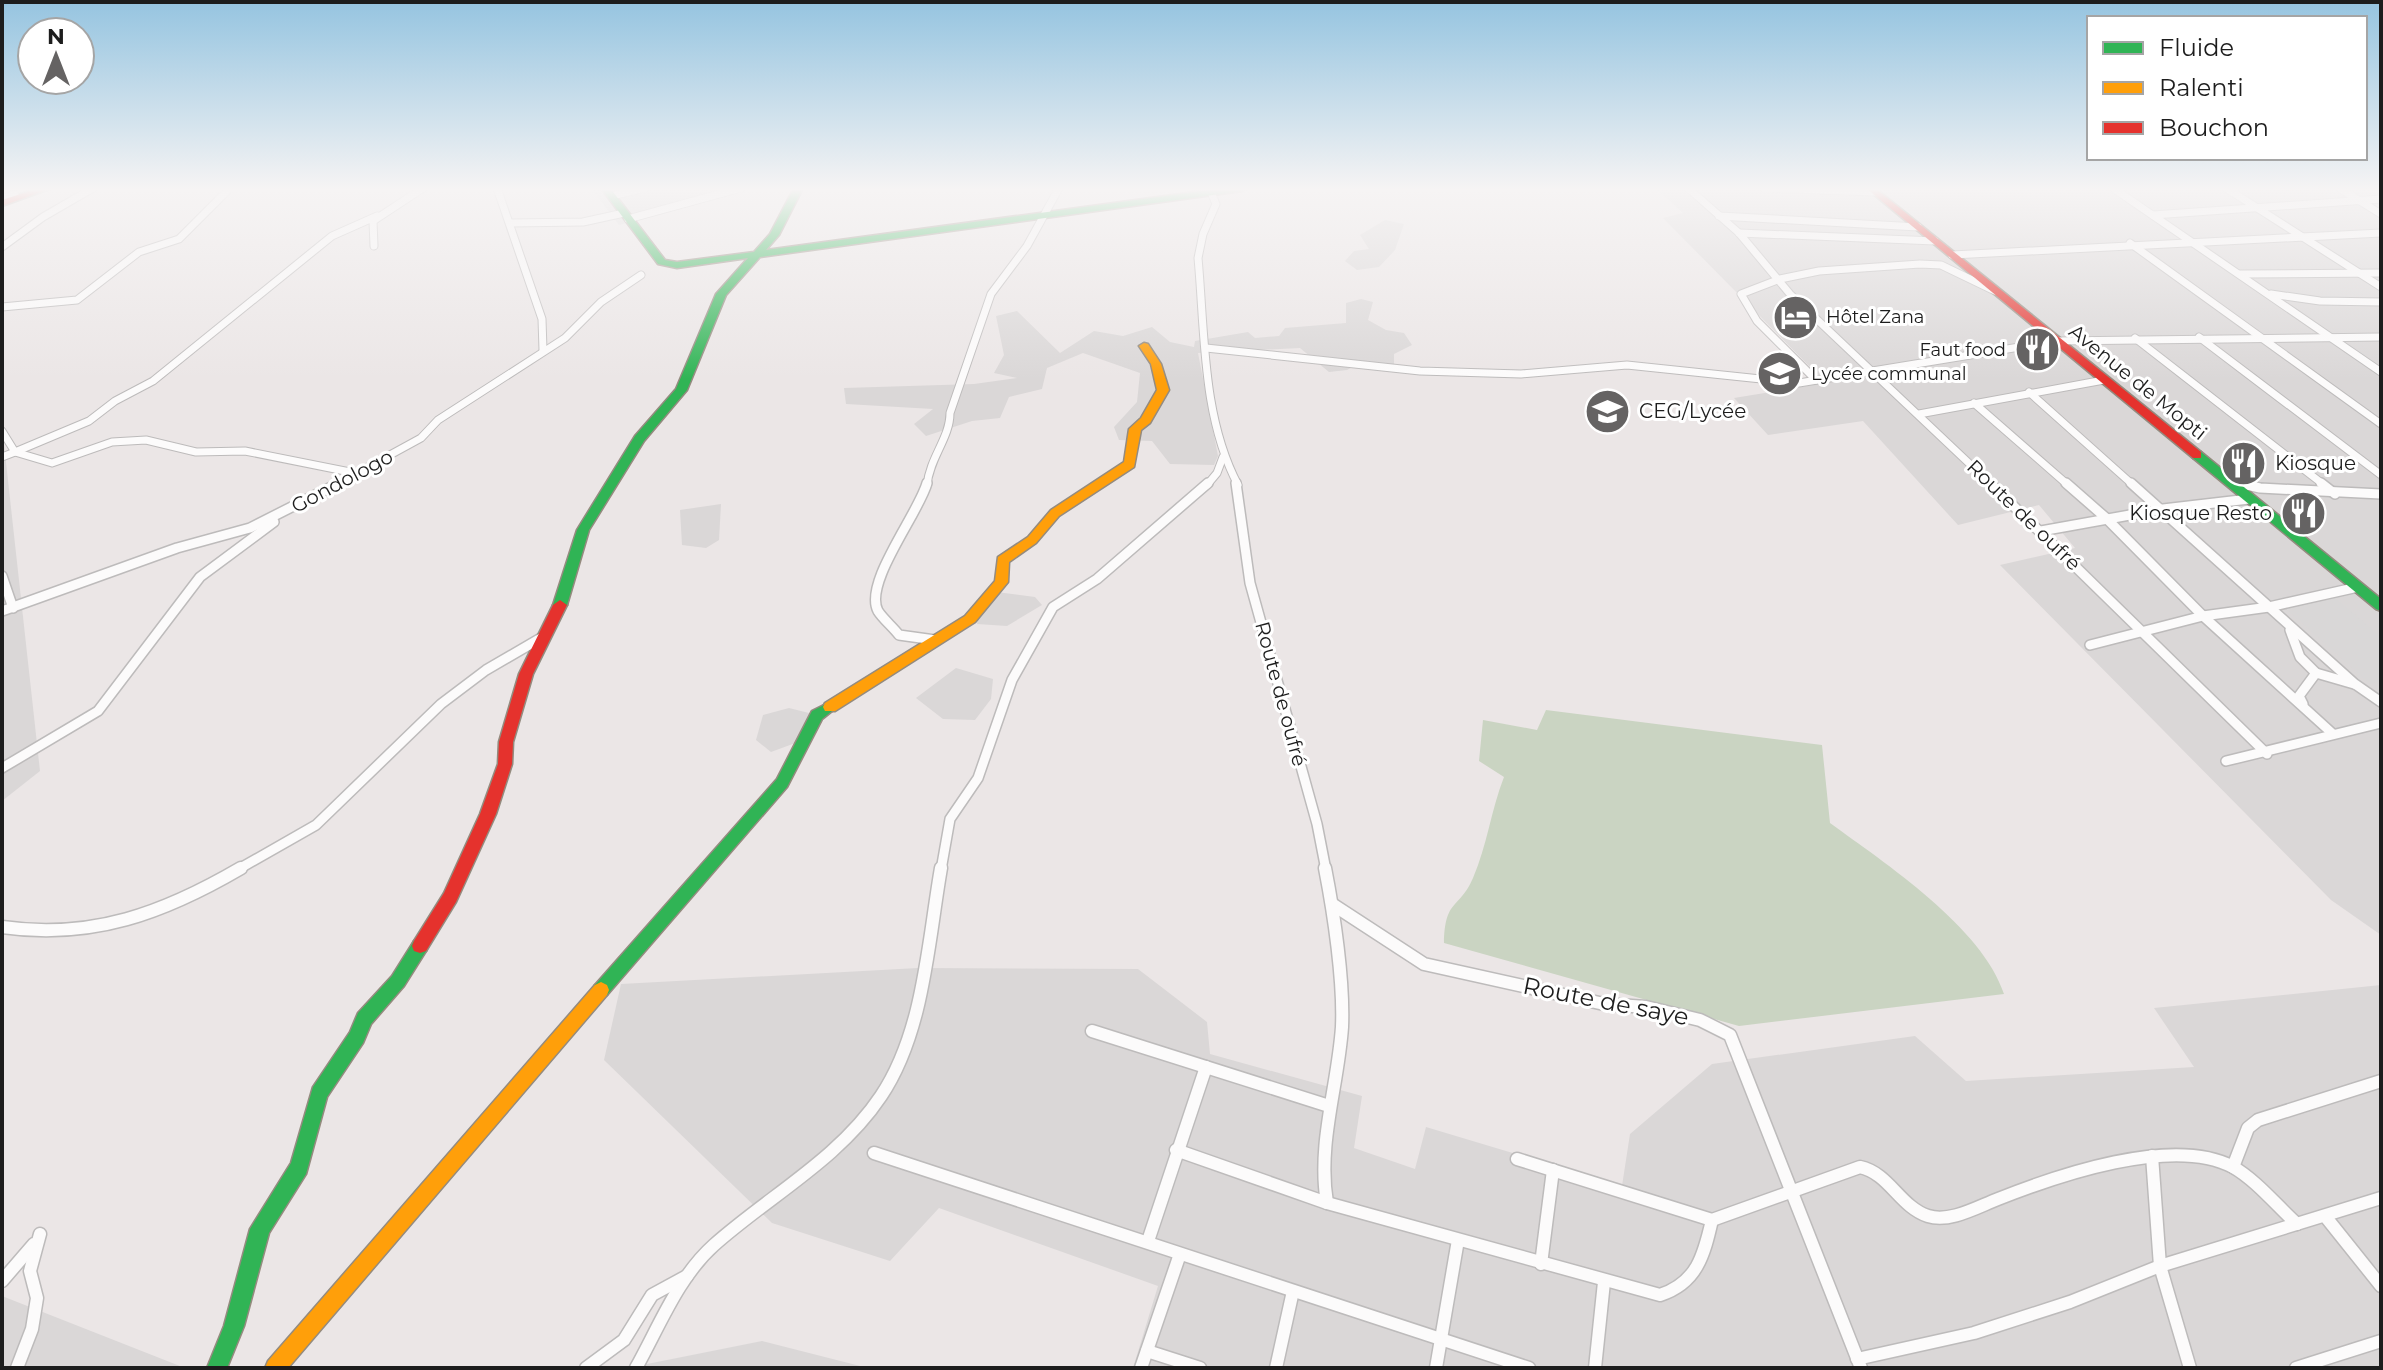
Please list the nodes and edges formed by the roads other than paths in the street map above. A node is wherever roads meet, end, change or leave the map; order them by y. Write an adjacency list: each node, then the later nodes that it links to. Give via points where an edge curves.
1 (139, 252): 25 (street, via 77,300)
2 (314, 252): 44 (street, via 153,381 89,421)
3 (520, 252): 34 (street, via 542,319)
4 (654, 252): 14 (street, via 668,265)
5 (772, 252): 14 (street)
6 (1023, 252): 68 (street, via 983,309 950,425 876,593 877,609 899,635)
7 (1199, 252): 33 (street, Route de oufré)
8 (1756, 252): 20 (street, Route de oufré)
9 (1948, 252): 15 (street, Avenue de Mopti)
10 (1997, 252): 15 (street)
11 (2143, 252): 29 (street)
12 (2208, 252): 18 (street)
13 (2328, 252): 16 (street)
14 (757, 254): 67 (street, via 721,294 681,390 639,439 583,530 559,608)
15 (1952, 255): 22 (street, Avenue de Mopti)
16 (2361, 273): 17 (street); 18 (street); 21 (street)
17 (2381, 273)
18 (2240, 274): 23 (street)
19 (641, 275): 34 (street, Gondologo)
20 (1780, 279): 22 (street, via 1860,267 1941,265); 35 (street, Route de oufré); 37 (street, via 1741,294 1757,321)
21 (2381, 287)
22 (1995, 291): 31 (street, Avenue de Mopti)
23 (2267, 293): 24 (street); 30 (street)
24 (2381, 302)
25 (2, 307)
26 (2199, 337): 28 (street); 29 (street); 48 (street)
27 (2381, 337): 30 (street)
28 (2135, 338): 31 (street); 50 (street)
29 (2265, 338): 30 (street); 42 (street)
30 (2333, 339): 36 (street)
31 (2056, 341): 35 (street); 38 (street, Avenue de Mopti)
32 (1144, 346): 68 (street, via 1163,390 1135,429 1130,464 1055,513 1032,540 1003,560 1001,582 985,604)
33 (1206, 348): 37 (street, via 1420,371 1521,374 1627,365 1799,383); 46 (street, Route de oufré)
34 (543, 350): 47 (street, Gondologo, via 438,420 421,438)
35 (1871, 370): 37 (street); 41 (street, Route de oufré)
36 (2381, 372)
37 (1816, 380)
38 (2104, 380): 39 (street); 49 (street, Avenue de Mopti)
39 (2029, 392): 40 (street); 54 (street)
40 (1974, 403): 41 (street); 55 (street)
41 (1919, 414): 56 (street, Route de oufré)
42 (2381, 424)
43 (2, 431): 44 (street)
44 (15, 452): 45 (street); 47 (street, via 52,463 112,442 146,440 196,452 245,451)
45 (2, 457)
46 (1223, 457): 79 (street, Route de oufré, via 1238,486 1250,583 1317,824); 102 (street, via 1199,494 1097,579 1053,607 1033,640 1012,680 978,778 950,819 916,1009 882,1095 850,1136 712,1247)
47 (355, 473): 53 (street, Gondologo)
48 (2381, 475)
49 (2227, 481): 50 (street); 52 (street, Avenue de Mopti)
50 (2335, 494): 51 (street)
51 (2381, 494)
52 (2249, 499): 54 (street); 58 (street, Avenue de Mopti)
53 (293, 508): 62 (street, Gondologo, via 250,528 116,569); 78 (street, via 200,577 98,711)
54 (2163, 509): 55 (street); 61 (street)
55 (2106, 518): 56 (street); 64 (street)
56 (2041, 531): 66 (street, Route de oufré)
57 (2, 576): 62 (street)
58 (2358, 587): 59 (street); 60 (street, Avenue de Mopti)
59 (2281, 605): 61 (street); 65 (street)
60 (2381, 606)
61 (2269, 607): 64 (street); 65 (street)
62 (13, 608): 63 (street, Gondologo)
63 (2, 611)
64 (2203, 616): 66 (street); 73 (street)
65 (2287, 624): 70 (street, via 2300,657); 71 (street)
66 (2145, 634): 69 (street); 76 (street, Route de oufré)
67 (541, 638): 80 (street, via 441,704 316,825 186,900 103,927 38,932); 112 (street, via 476,842 450,897 398,981 364,1019 319,1093 299,1167 260,1229)
68 (935, 640): 113 (street, via 817,715 782,783 739,836)
69 (2090, 645)
70 (2316, 673): 71 (street); 73 (street, via 2299,696)
71 (2355, 684): 72 (street)
72 (2381, 702)
73 (2307, 711): 75 (street)
74 (2381, 723): 75 (street)
75 (2333, 734): 76 (street)
76 (2267, 754): 77 (street)
77 (2226, 761)
78 (2, 768)
79 (1332, 904): 84 (street, Route de oufré, via 1342,1025); 91 (street, Route de saye, via 1424,964 1604,1004 1646,1007 1700,1020 1730,1035)
80 (2, 927)
81 (1092, 1031): 82 (street)
82 (1206, 1067): 84 (street); 85 (street)
83 (2381, 1081): 89 (street, via 2258,1120 2248,1128)
84 (1329, 1106): 93 (street, Route de oufré, via 1322,1172)
85 (1176, 1150): 93 (street); 98 (street)
86 (874, 1153): 98 (street)
87 (2152, 1156): 89 (street, via 2191,1157); 91 (street, via 2066,1172 1954,1216 1928,1216 1874,1170 1860,1167); 101 (street)
88 (1517, 1159): 90 (street)
89 (2233, 1167): 96 (street)
90 (1553, 1170): 95 (street); 100 (street)
91 (1791, 1189): 95 (street); 110 (street, Route de saye)
92 (2381, 1198): 94 (street)
93 (1327, 1203): 97 (street)
94 (2325, 1216): 96 (street); 105 (street)
95 (1712, 1220): 104 (street, via 1701,1266 1674,1292 1660,1295)
96 (2297, 1224): 101 (street)
97 (1458, 1240): 100 (street); 107 (street)
98 (1148, 1241): 99 (street)
99 (1180, 1254): 106 (street); 109 (street)
100 (1541, 1264): 104 (street)
101 (2160, 1266): 110 (street, via 2070,1302); 122 (street)
102 (687, 1276): 114 (street, via 652,1295 624,1340); 115 (street)
103 (2, 1281): 111 (street, via 40,1234 30,1271 37,1298 32,1329)
104 (1604, 1282): 121 (street)
105 (2381, 1286)
106 (1293, 1291): 107 (street); 118 (street)
107 (1441, 1338): 119 (street); 120 (street)
108 (2381, 1341): 123 (street)
109 (1147, 1351): 116 (street); 117 (street)
110 (1859, 1364)
111 (17, 1368)
112 (217, 1368)
113 (275, 1368)
114 (586, 1368)
115 (636, 1368)
116 (1141, 1368)
117 (1200, 1368)
118 (1276, 1368)
119 (1436, 1368)
120 (1529, 1368)
121 (1595, 1368)
122 (2190, 1368)
123 (2296, 1368)

